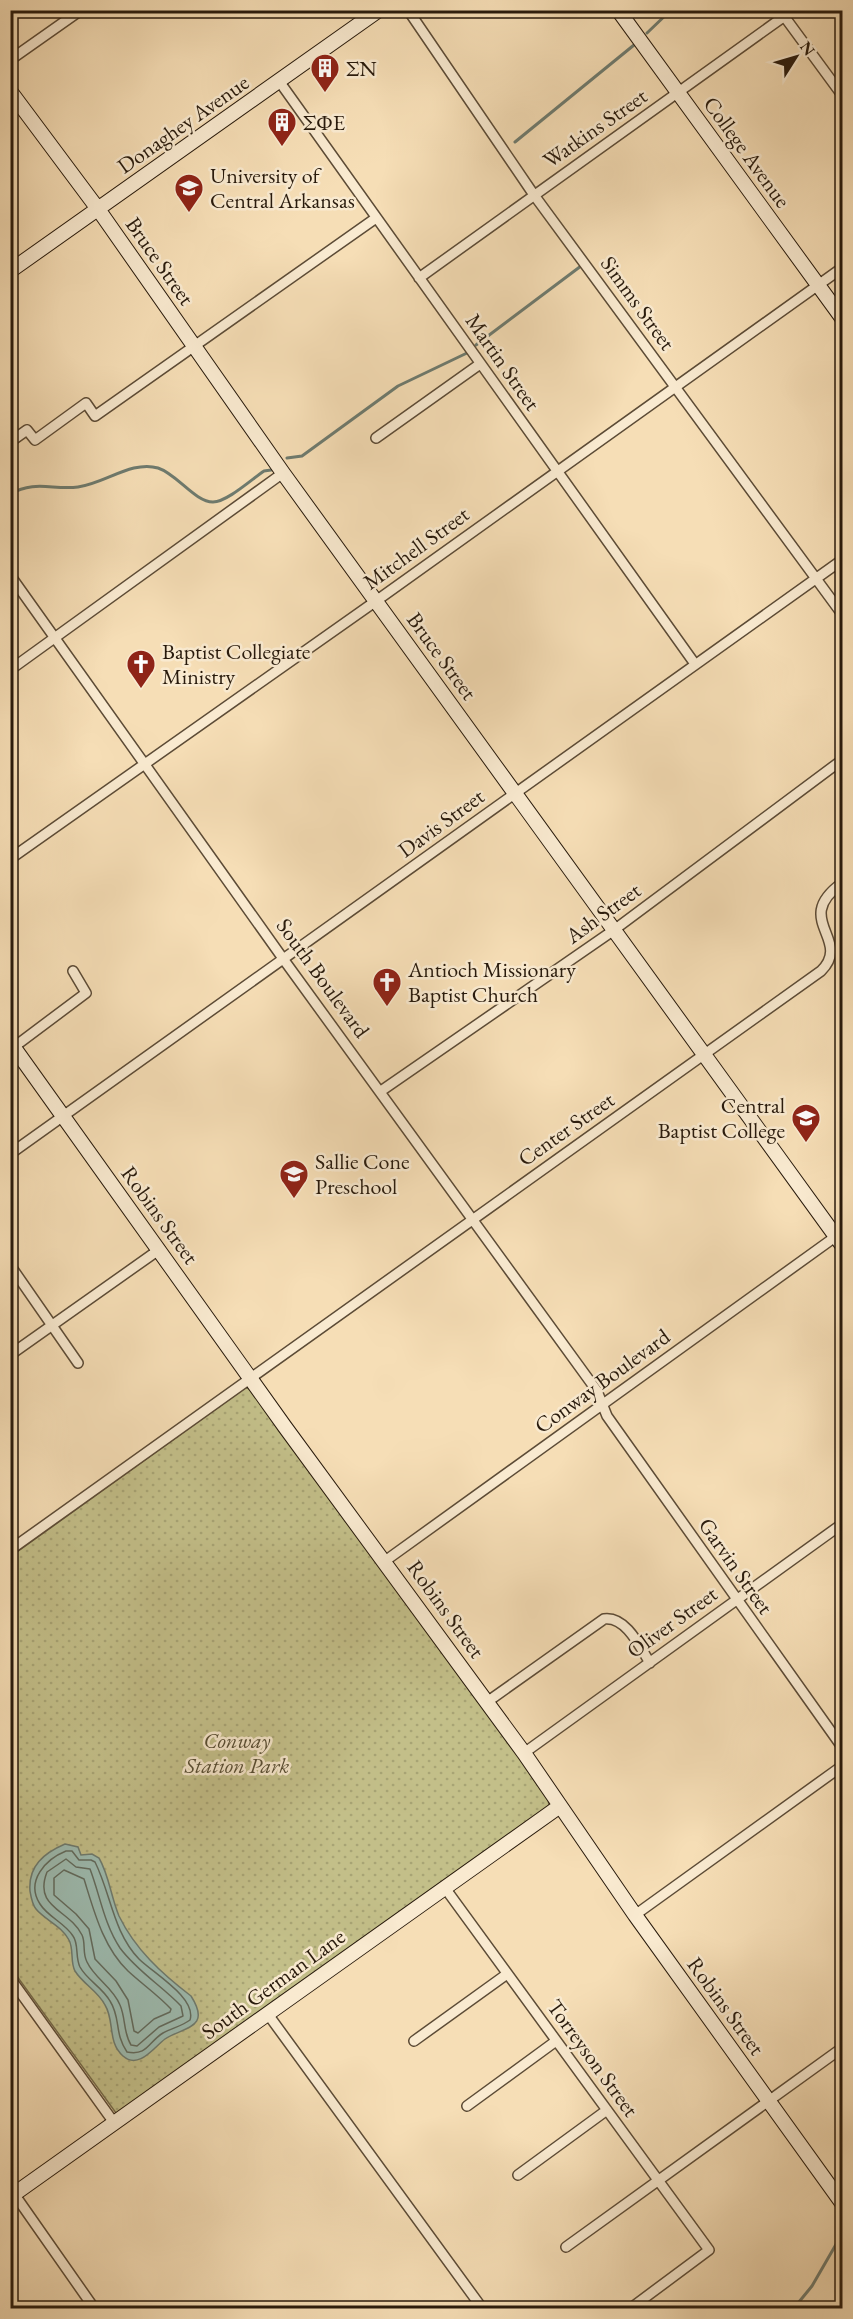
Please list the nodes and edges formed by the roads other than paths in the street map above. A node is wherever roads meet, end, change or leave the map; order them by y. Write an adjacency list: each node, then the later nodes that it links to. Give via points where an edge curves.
1 (81, 10): 6 (street)
2 (379, 10): 7 (street, Donaghey Avenue)
3 (408, 10): 11 (street, Simms Street)
4 (618, 10): 9 (street, College Avenue)
5 (788, 14): 9 (street, Watkins Street); 10 (street)
6 (10, 60)
7 (279, 81): 12 (street, Donaghey Avenue); 13 (street, Martin Street)
8 (10, 91): 12 (street, Bruce Street)
9 (677, 94): 11 (street, Watkins Street); 17 (street, College Avenue)
10 (843, 95)
11 (534, 195): 16 (street, Watkins Street); 21 (street, Simms Street)
12 (98, 209): 15 (street, Donaghey Avenue); 19 (street, Bruce Street)
13 (376, 218): 16 (street, Martin Street); 19 (street)
14 (843, 268): 17 (street, Mitchell Street)
15 (10, 271)
16 (419, 278): 20 (street, Martin Street)
17 (819, 285): 18 (street, College Avenue); 21 (street, Mitchell Street)
18 (843, 318)
19 (194, 345): 23 (street, via 95,416 86,403 35,440 27,430); 25 (street, Bruce Street)
20 (480, 363): 22 (street); 24 (street, Martin Street)
21 (675, 387): 24 (street, Mitchell Street); 28 (street, Simms Street)
22 (376, 438)
23 (10, 442)
24 (556, 472): 29 (street, Mitchell Street); 32 (street, Martin Street)
25 (283, 473): 29 (street, Bruce Street); 31 (street)
26 (843, 560): 28 (street, Davis Street)
27 (10, 575): 31 (street, South Boulevard)
28 (816, 578): 30 (street, Simms Street); 32 (street, Davis Street)
29 (376, 601): 35 (street, Mitchell Street); 36 (street, Bruce Street)
30 (843, 614)
31 (56, 638): 33 (street); 35 (street, South Boulevard)
32 (695, 664): 36 (street, Davis Street)
33 (10, 670)
34 (843, 760): 39 (street, Ash Street)
35 (146, 764): 37 (street, Mitchell Street); 40 (street, South Boulevard)
36 (516, 794): 39 (street, Bruce Street); 40 (street, Davis Street)
37 (10, 859)
38 (843, 883): 43 (street, Center Street, via 825,897 821,906 832,955 828,963)
39 (614, 930): 43 (street, Bruce Street); 44 (street, Ash Street)
40 (284, 960): 44 (street, South Boulevard); 45 (street, Davis Street)
41 (73, 972): 42 (street, via 86,993)
42 (12, 1045): 45 (street, Robins Street)
43 (704, 1054): 47 (street, Center Street); 48 (street, Bruce Street)
44 (381, 1090): 47 (street, South Boulevard)
45 (63, 1117): 46 (street, Davis Street); 49 (street, Robins Street)
46 (10, 1154)
47 (473, 1219): 54 (street, Center Street); 55 (street, South Boulevard, via 597,1391)
48 (841, 1238): 55 (street, Conway Boulevard)
49 (160, 1249): 51 (street); 54 (street, Robins Street)
50 (10, 1265): 51 (street)
51 (52, 1326): 52 (street); 53 (street)
52 (10, 1355)
53 (78, 1363)
54 (251, 1380): 57 (street, Center Street); 58 (street, Robins Street)
55 (602, 1405): 58 (street, Conway Boulevard); 59 (street, Garvin Street)
56 (843, 1524): 59 (street, Oliver Street)
57 (10, 1550)
58 (385, 1561): 61 (street, Robins Street)
59 (736, 1599): 60 (street, Oliver Street); 62 (street, Garvin Street)
60 (650, 1662): 61 (street, via 624,1626 611,1618 604,1619); 63 (street, Oliver Street)
61 (487, 1702): 63 (street, Robins Street)
62 (843, 1748)
63 (524, 1753): 65 (street, Robins Street)
64 (843, 1766): 67 (street)
65 (560, 1806): 66 (street, South German Lane); 67 (street, Robins Street)
66 (445, 1888): 68 (street, Torreyson Street); 70 (street, South German Lane)
67 (635, 1915): 74 (street, Robins Street)
68 (507, 1974): 71 (street, Torreyson Street); 72 (street)
69 (10, 1978): 77 (street)
70 (267, 2013): 77 (street, South German Lane); 84 (street)
71 (556, 2041): 75 (street); 76 (street, Torreyson Street)
72 (414, 2042)
73 (843, 2048): 74 (street)
74 (769, 2102): 79 (street); 81 (street, Robins Street)
75 (467, 2106)
76 (607, 2110): 78 (street); 79 (street, Torreyson Street)
77 (115, 2124): 80 (street, South German Lane)
78 (518, 2175)
79 (659, 2181): 82 (street); 85 (street, Torreyson Street, via 709,2250)
80 (12, 2193): 83 (street)
81 (843, 2203)
82 (566, 2247)
83 (94, 2308)
84 (482, 2308)
85 (631, 2308)

